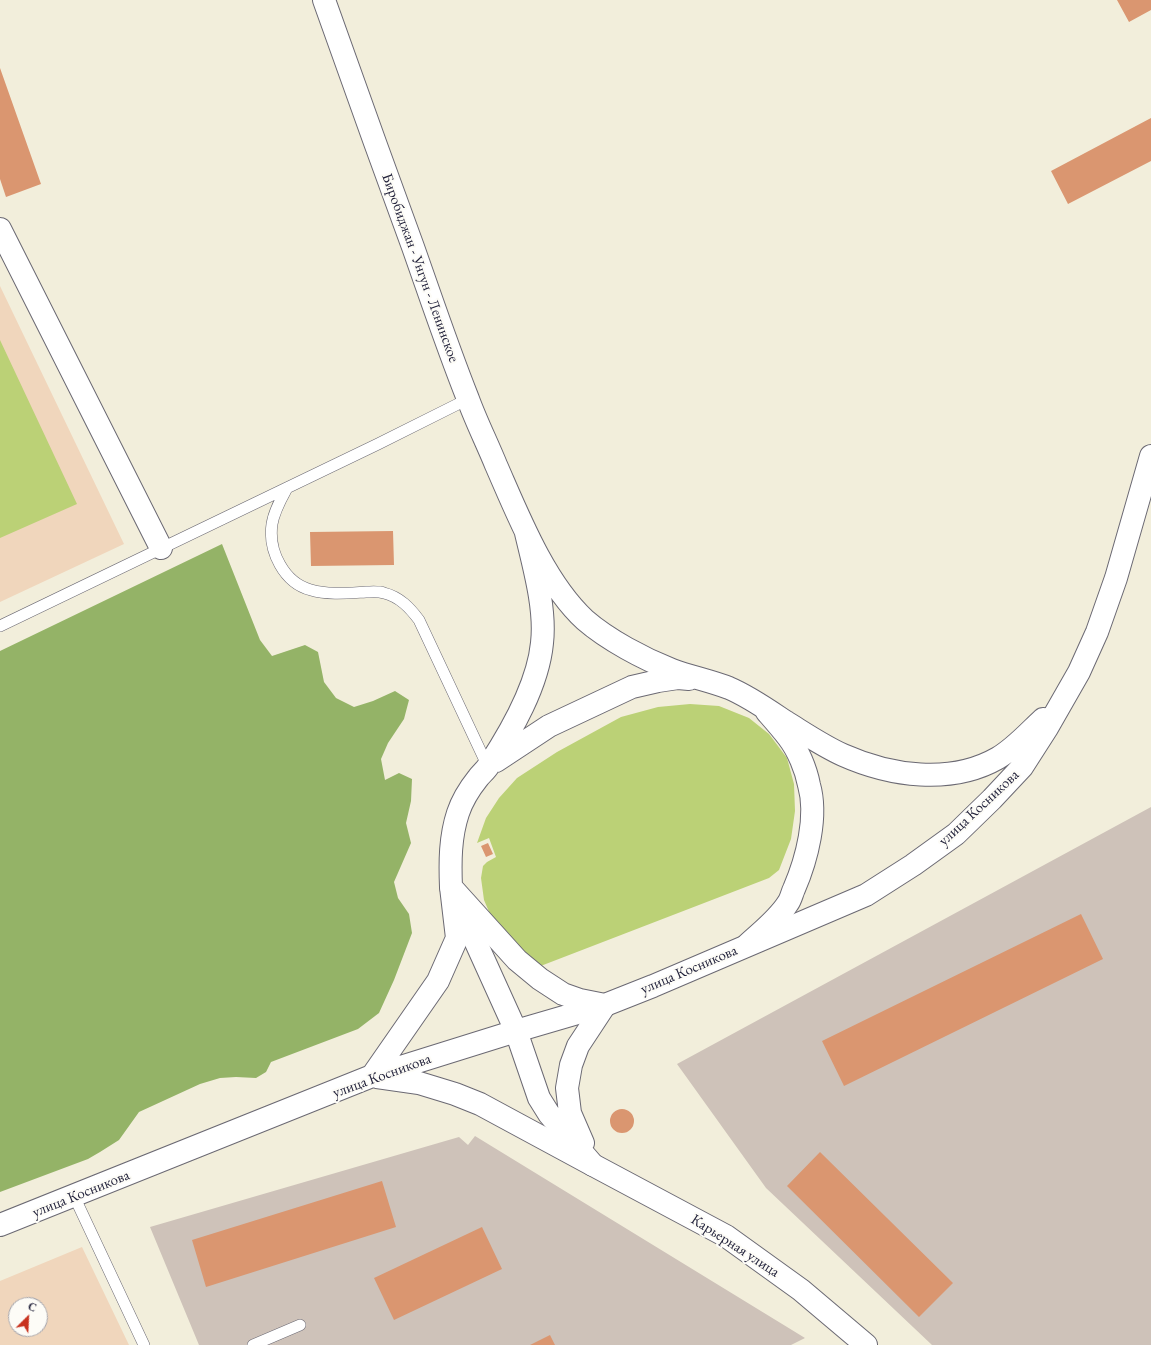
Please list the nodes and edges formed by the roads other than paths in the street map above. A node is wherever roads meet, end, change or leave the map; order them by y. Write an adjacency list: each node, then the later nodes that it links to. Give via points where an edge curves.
1 (324, 0): 3 (main road, Биробиджан - Унгун - Ленинское)
2 (0, 229): 7 (main road)
3 (468, 399): 5 (lane); 6 (main road, Биробиджан - Унгун - Ленинское)
4 (1151, 456): 9 (main road, улица Косникова, via 1116,578 1097,632)
5 (287, 488): 7 (lane); 12 (lane, via 275,512 272,525 274,549 283,571 290,579 310,590 344,593 383,592 404,602 419,620)
6 (526, 533): 10 (main road, via 557,586 583,618 623,646 672,670); 12 (main road, via 540,603 542,644 523,704)
7 (161, 548): 8 (lane)
8 (0, 626)
9 (1079, 672): 11 (main road, via 1049,712 1027,735 1000,757 982,766 958,773 902,773 872,766 809,737); 14 (main road, улица Косникова, via 1022,767 956,834 866,895)
10 (704, 680): 11 (main road, via 746,696); 12 (main road, via 678,678 632,687 549,726)
11 (762, 706): 14 (main road, via 789,739 800,759 810,785 812,807 807,853 789,902 770,924)
12 (488, 767): 13 (main road, via 466,797 453,831 450,850)
13 (451, 887): 15 (main road, via 517,960 540,979 563,994); 16 (main road); 17 (main road, via 457,938 438,981)
14 (744, 947): 15 (main road, улица Косникова)
15 (605, 1005): 16 (main road, улица Косникова); 18 (main road, via 578,1046 567,1088 570,1112)
16 (516, 1031): 17 (main road, улица Косникова); 18 (main road, via 539,1098 549,1114)
17 (372, 1076): 18 (main road, Карьерная улица, via 419,1083 455,1094 480,1104); 19 (main road, улица Косникова)
18 (593, 1164): 24 (main road, Карьерная улица, via 726,1236 801,1290)
19 (74, 1196): 20 (main road, улица Косникова); 22 (lane)
20 (0, 1226)
21 (300, 1325): 23 (lane)
22 (144, 1345)
23 (253, 1345)
24 (866, 1345)

